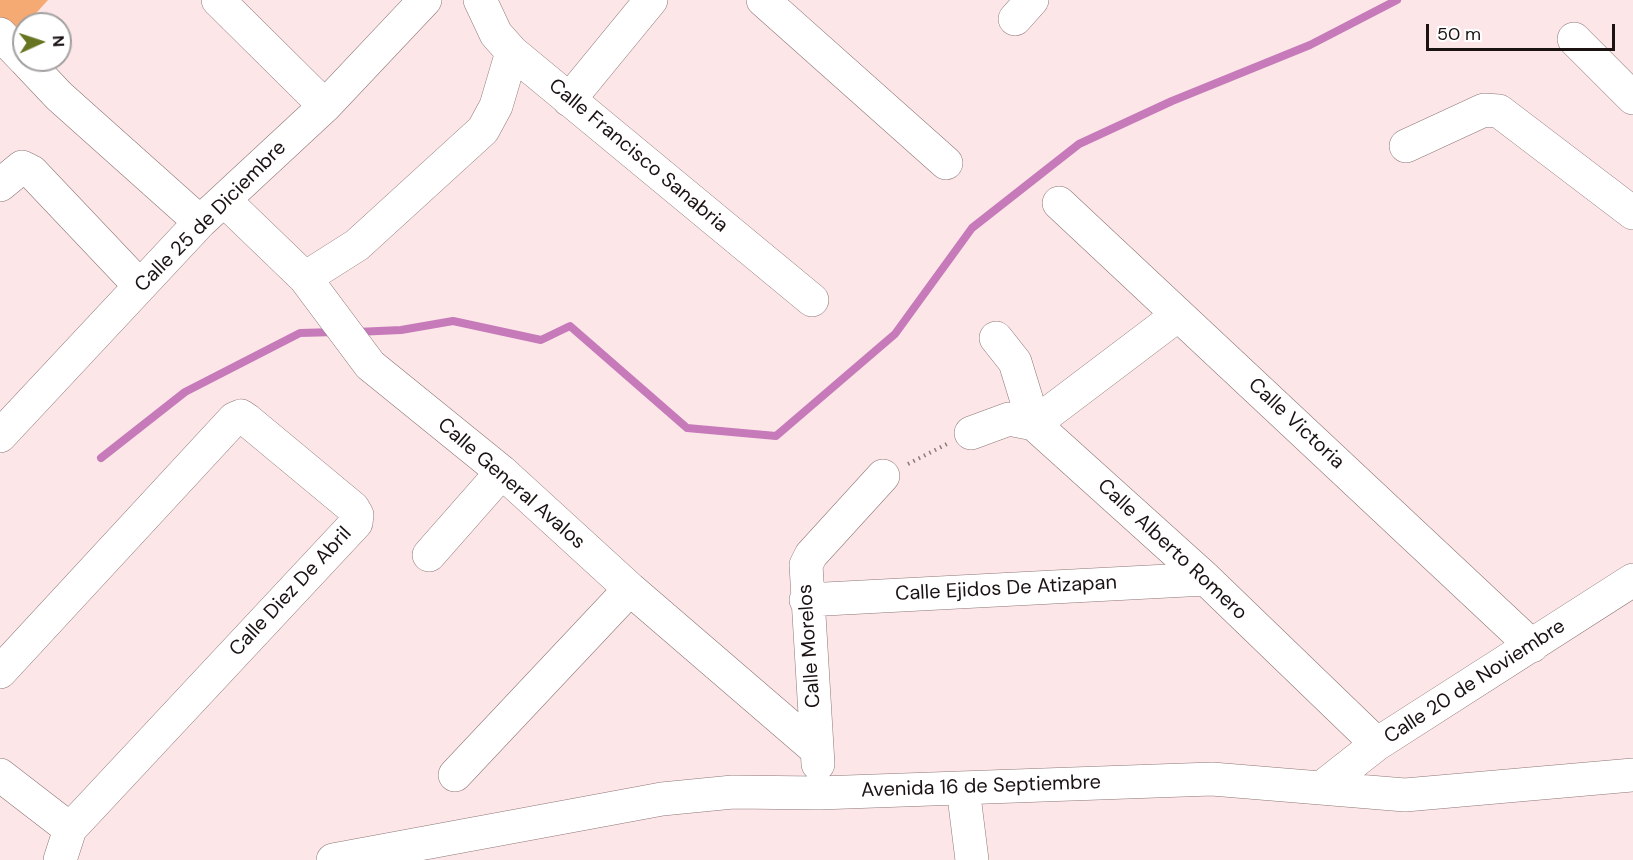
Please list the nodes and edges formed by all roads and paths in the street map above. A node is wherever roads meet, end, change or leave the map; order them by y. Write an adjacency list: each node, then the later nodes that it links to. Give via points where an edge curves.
1 (218, 0): 13 (street)
2 (425, 0): 13 (street, Calle 25 de Diciembre)
3 (480, 0): 9 (street, Calle Francisco Sanabria, via 496,34)
4 (651, 0): 12 (street)
5 (763, 0): 15 (street)
6 (0, 34): 8 (street)
7 (1574, 39): 11 (street)
8 (12, 47)
9 (512, 52): 12 (street, Calle Francisco Sanabria); 21 (street, via 496,106 483,130 357,245)
10 (36, 72): 20 (street)
11 (1633, 98)
12 (569, 100): 23 (street, Calle Francisco Sanabria)
13 (325, 106): 17 (street, Calle 25 de Diciembre)
14 (1407, 146): 19 (street, via 1484,110 1499,111)
15 (946, 163)
16 (0, 185): 22 (street, via 22,167 32,172)
17 (224, 200): 20 (street, Calle 25 de Diciembre); 21 (street, Calle General Avalos)
18 (1059, 203): 24 (street, Calle Victoria)
19 (1633, 213)
20 (200, 222): 22 (street, Calle 25 de Diciembre)
21 (305, 278): 29 (street, Calle General Avalos, via 370,365)
22 (140, 286): 28 (street, Calle 25 de Diciembre)
23 (812, 300)
24 (1178, 315): 26 (street); 36 (street, Calle Victoria)
25 (996, 338): 26 (street, via 1015,362)
26 (1034, 424): 27 (street, via 1009,419); 32 (street, Calle Alberto Romero)
27 (971, 433): 30 (path)
28 (0, 436)
29 (502, 472): 31 (street); 34 (street, Calle General Avalos)
30 (884, 476): 35 (street, Calle Morelos, via 811,555 806,564)
31 (429, 555)
32 (1206, 579): 35 (street, Calle Ejidos De Atizapan); 38 (street, Calle Alberto Romero)
33 (1633, 580): 36 (street, Calle 20 de Noviembre)
34 (630, 589): 39 (street, Calle General Avalos); 41 (street)
35 (807, 600): 39 (street, Calle Morelos)
36 (1532, 646): 38 (street, Calle 20 de Noviembre)
37 (0, 672): 46 (street, Calle Diez De Abril, via 234,419 241,416 247,420 353,507 357,515 356,523)
38 (1377, 744): 44 (street, Calle 20 de Noviembre)
39 (817, 750): 45 (street, Calle Morelos)
40 (0, 775): 46 (street)
41 (455, 775)
42 (1633, 775): 44 (street, Avenida 16 de Septiembre, via 1405,795)
43 (963, 788): 44 (street, Avenida 16 de Septiembre, via 1212,779); 45 (street, Avenida 16 de Septiembre); 49 (street)
44 (1321, 788)
45 (819, 793): 48 (street, Avenida 16 de Septiembre, via 733,792 662,799)
46 (70, 829): 47 (street, Calle Diez De Abril)
47 (60, 860)
48 (333, 860)
49 (972, 860)

